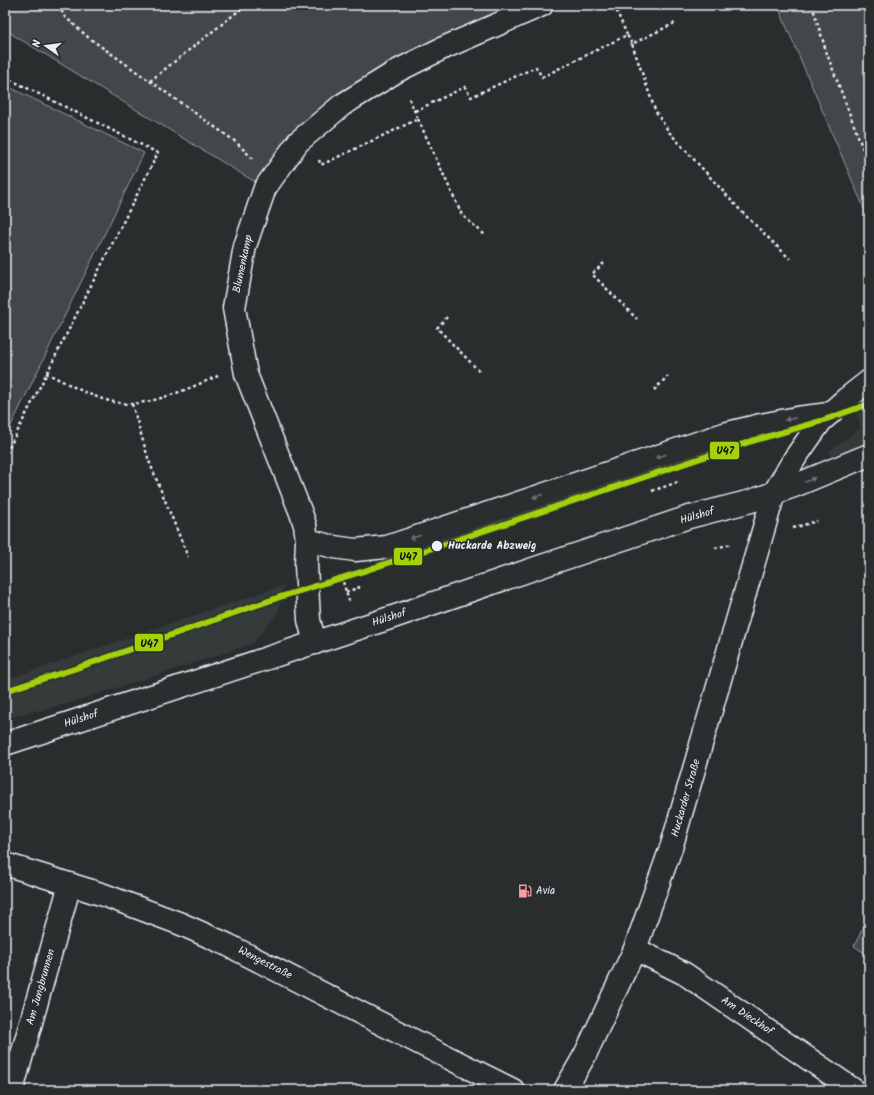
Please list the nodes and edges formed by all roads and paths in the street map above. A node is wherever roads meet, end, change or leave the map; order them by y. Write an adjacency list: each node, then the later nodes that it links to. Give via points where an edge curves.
1 (59, 5): 11 (path, via 64,16 89,38)
2 (246, 5): 11 (path)
3 (542, 5): 9 (street, Blumenkamp)
4 (614, 5): 7 (path)
5 (812, 5): 15 (path, via 827,54)
6 (675, 23): 8 (path)
7 (627, 35): 8 (path); 12 (path, via 542,76 536,67 471,97 465,87)
8 (632, 44): 18 (path, via 655,110 669,132 741,211)
9 (397, 71): 12 (path); 16 (street, Blumenkamp, via 342,105 298,142)
10 (5, 78): 23 (path, via 158,153)
11 (150, 81): 16 (path, via 236,142)
12 (415, 111): 13 (path)
13 (418, 119): 14 (path, via 322,166); 17 (path, via 462,215)
14 (316, 154)
15 (869, 165)
16 (272, 177): 22 (street, Blumenkamp, via 265,188 245,246 234,308)
17 (485, 235)
18 (790, 259)
19 (604, 263): 21 (path, via 592,274)
20 (447, 317): 24 (path, via 437,328)
21 (637, 319)
22 (244, 364): 28 (path, via 174,394); 35 (street, Blumenkamp, via 301,513)
23 (46, 373): 28 (path, via 90,394 119,403); 31 (path)
24 (481, 373)
25 (668, 376): 27 (path)
26 (869, 381): 29 (street, Huckarder Straße)
27 (654, 390)
28 (132, 404): 36 (path, via 149,461)
29 (829, 414): 34 (street, Huckarder Straße, via 821,420); 35 (street, one-way to 35, via 797,418 724,434 386,547 355,550)
30 (869, 455): 34 (street, one-way to 30)
31 (5, 456)
32 (678, 482): 33 (path)
33 (652, 491)
34 (774, 493): 41 (street, Hülshof, via 689,517); 45 (street, Huckarder Straße, via 672,846)
35 (307, 540): 41 (street, Blumenkamp, via 309,620)
36 (188, 557)
37 (343, 582): 39 (path)
38 (363, 586): 39 (path)
39 (346, 592): 40 (path)
40 (349, 601)
41 (315, 643): 42 (street, Hülshof)
42 (5, 744)
43 (5, 864): 44 (street, Wengestraße)
44 (70, 884): 46 (street, Am Jungbrunnen); 47 (street, Wengestraße, via 181,924 228,945)
45 (635, 949): 48 (street, Huckarder Straße, via 585,1055); 49 (street, Am Dieckhof, via 684,974)
46 (12, 1090)
47 (512, 1090)
48 (565, 1090)
49 (854, 1090)

